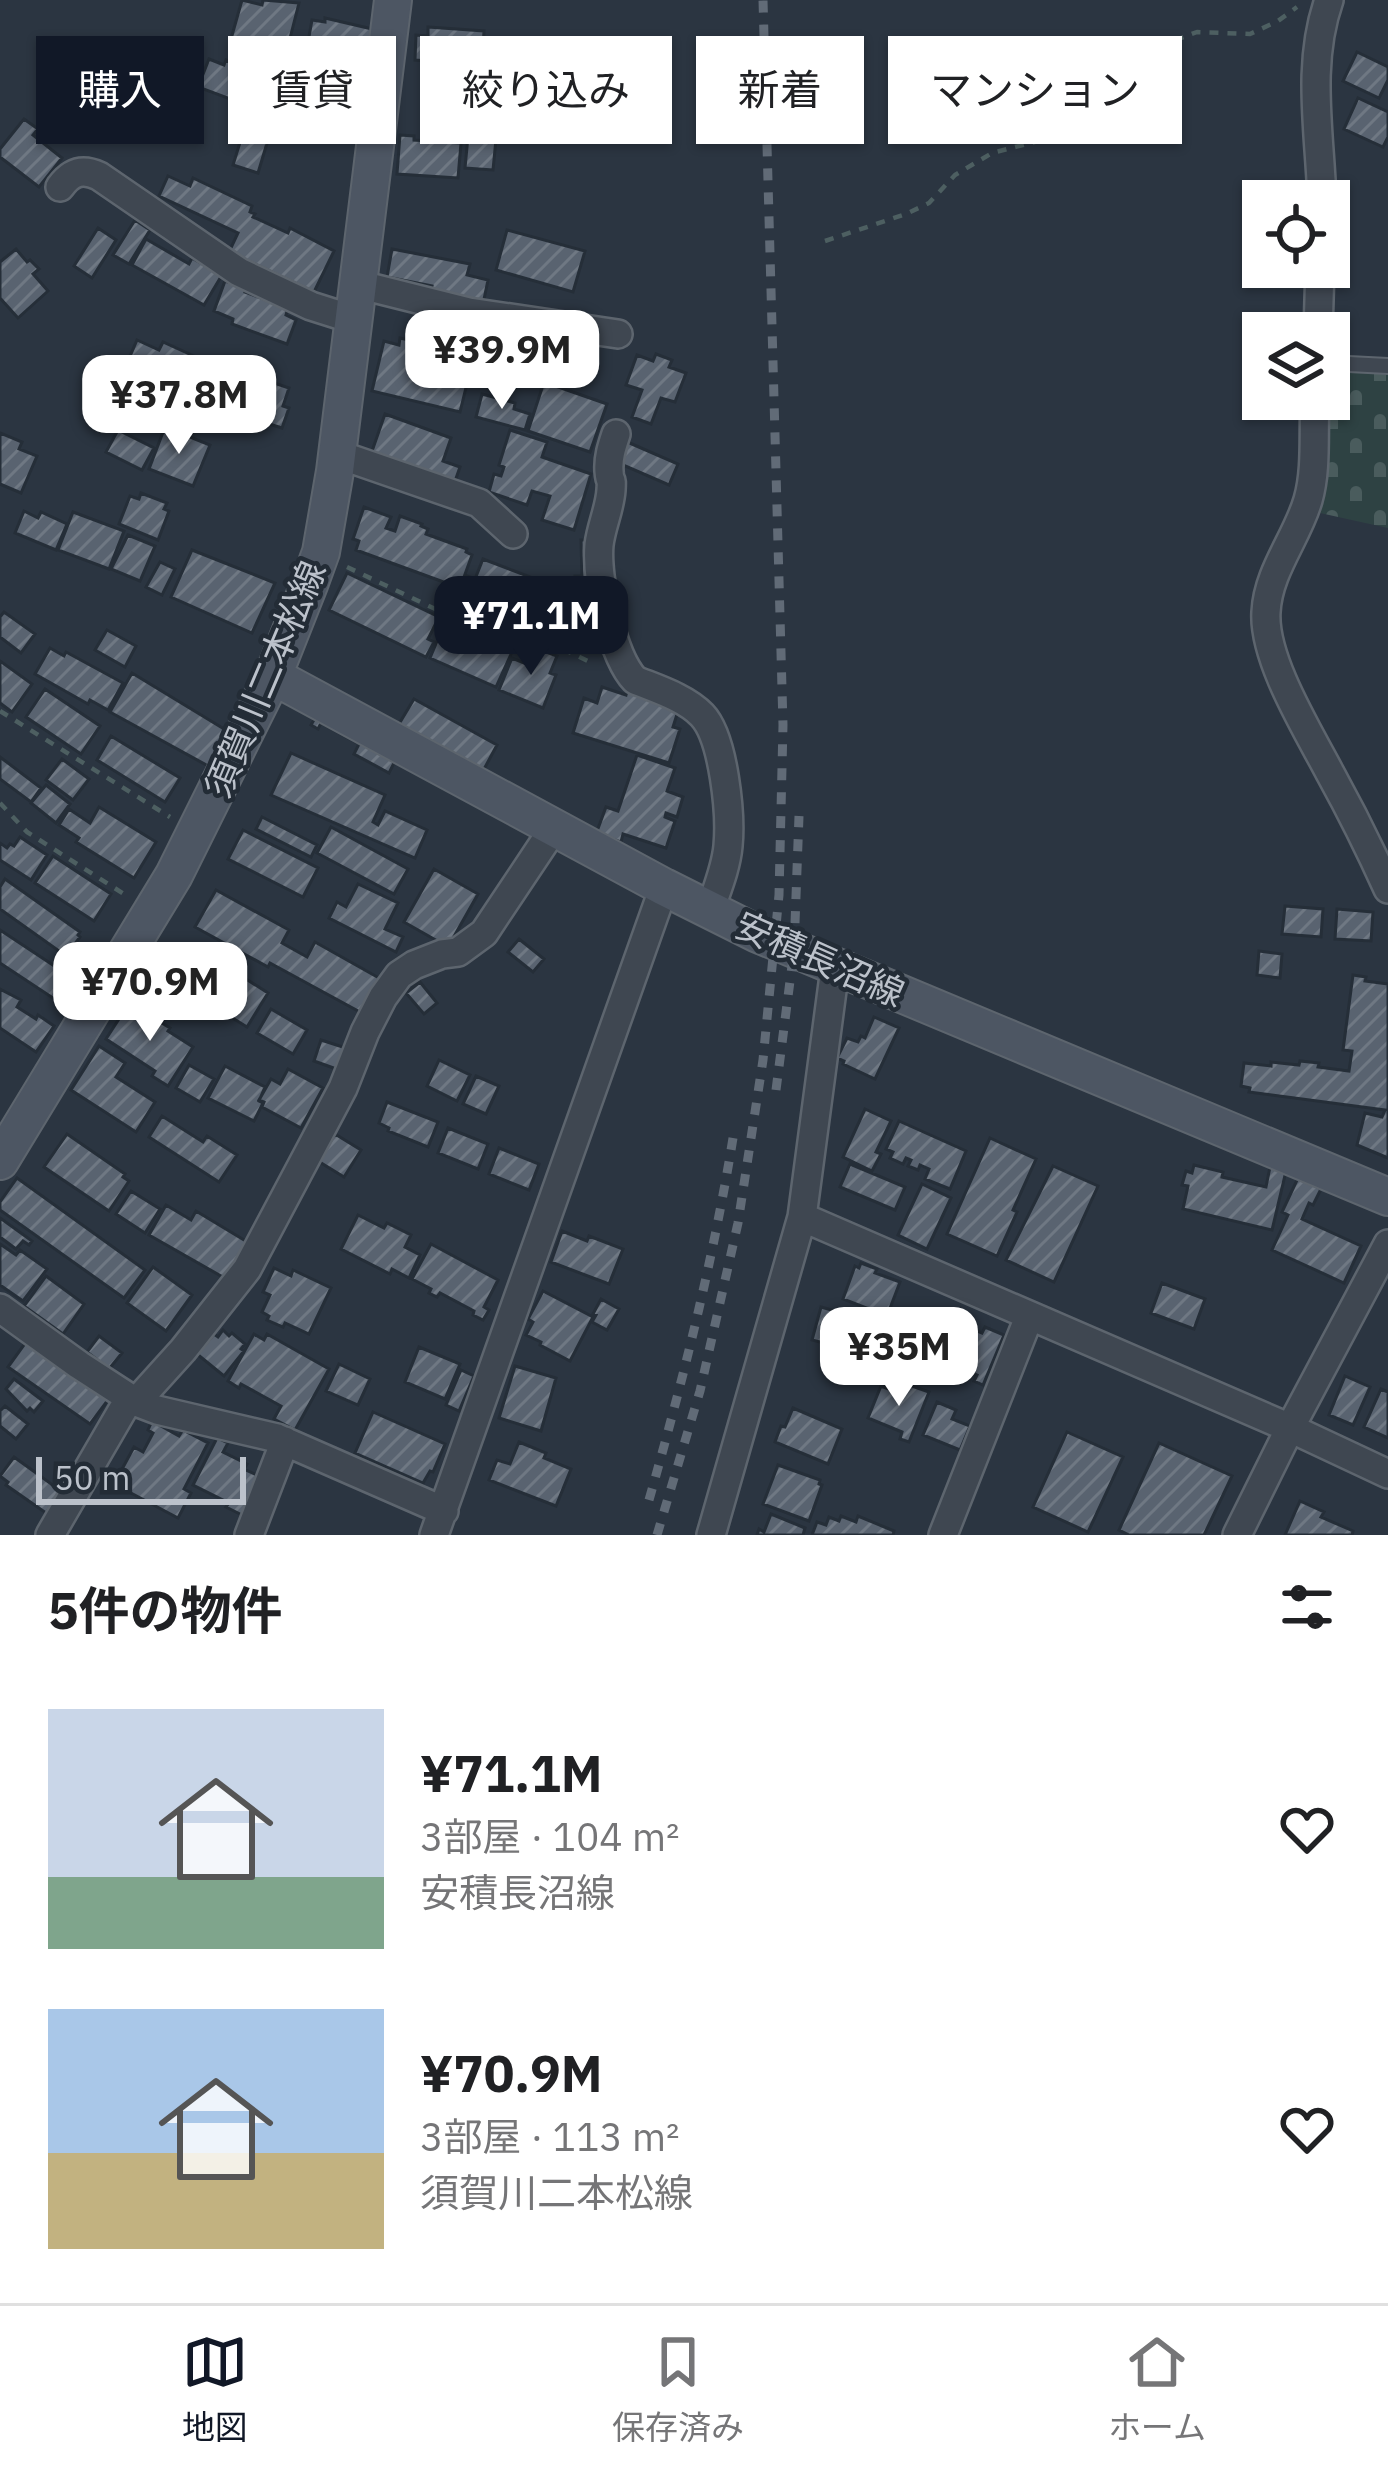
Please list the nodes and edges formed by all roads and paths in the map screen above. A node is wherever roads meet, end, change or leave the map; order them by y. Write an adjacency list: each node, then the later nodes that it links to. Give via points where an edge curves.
1 (393, 0): 7 (main road, 須賀川二本松線)
2 (1306, 0): 6 (path, via 1250,34 1197,32 1176,40 1134,90 1069,133 992,153 929,203)
3 (1329, 0): 4 (street, via 1317,40)
4 (1321, 180)
5 (61, 187): 7 (street, via 80,171 99,176 238,272 310,306)
6 (825, 242)
7 (354, 301): 8 (street); 13 (main road, 須賀川二本松線)
8 (618, 334)
9 (1350, 364): 10 (lane)
10 (1388, 366)
11 (1314, 420): 23 (street, via 1311,486 1266,612 1270,648)
12 (616, 434): 16 (street, via 598,578)
13 (337, 454): 14 (street, via 479,503); 15 (main road, 須賀川二本松線)
14 (513, 534)
15 (320, 555): 16 (path, via 491,636 546,641 608,671); 17 (main road, 須賀川二本松線)
16 (628, 672): 24 (street, via 693,707 712,731 728,830)
17 (273, 676): 20 (main road, 安積長沼線); 21 (main road, 須賀川二本松線)
18 (0, 710): 21 (path)
19 (0, 803): 25 (path, via 27,832)
20 (554, 828): 22 (main road, 安積長沼線); 33 (street, via 484,933 399,975 247,1270)
21 (196, 832): 25 (main road, 須賀川二本松線)
22 (664, 887): 24 (main road, 安積長沼線); 37 (street)
23 (1388, 889)
24 (710, 910): 26 (main road, 安積長沼線)
25 (152, 911): 27 (main road, 須賀川二本松線)
26 (835, 968): 28 (main road, 安積長沼線); 29 (street)
27 (0, 1161)
28 (1388, 1197)
29 (802, 1217): 32 (street); 40 (street)
30 (1388, 1244): 34 (street)
31 (0, 1308): 33 (street)
32 (1029, 1317): 34 (street); 41 (street)
33 (133, 1400): 35 (street); 38 (street)
34 (1290, 1428): 36 (street); 42 (street)
35 (285, 1441): 37 (street); 39 (street)
36 (1388, 1474)
37 (439, 1523)
38 (50, 1535)
39 (249, 1535)
40 (711, 1535)
41 (943, 1535)
42 (1237, 1535)

